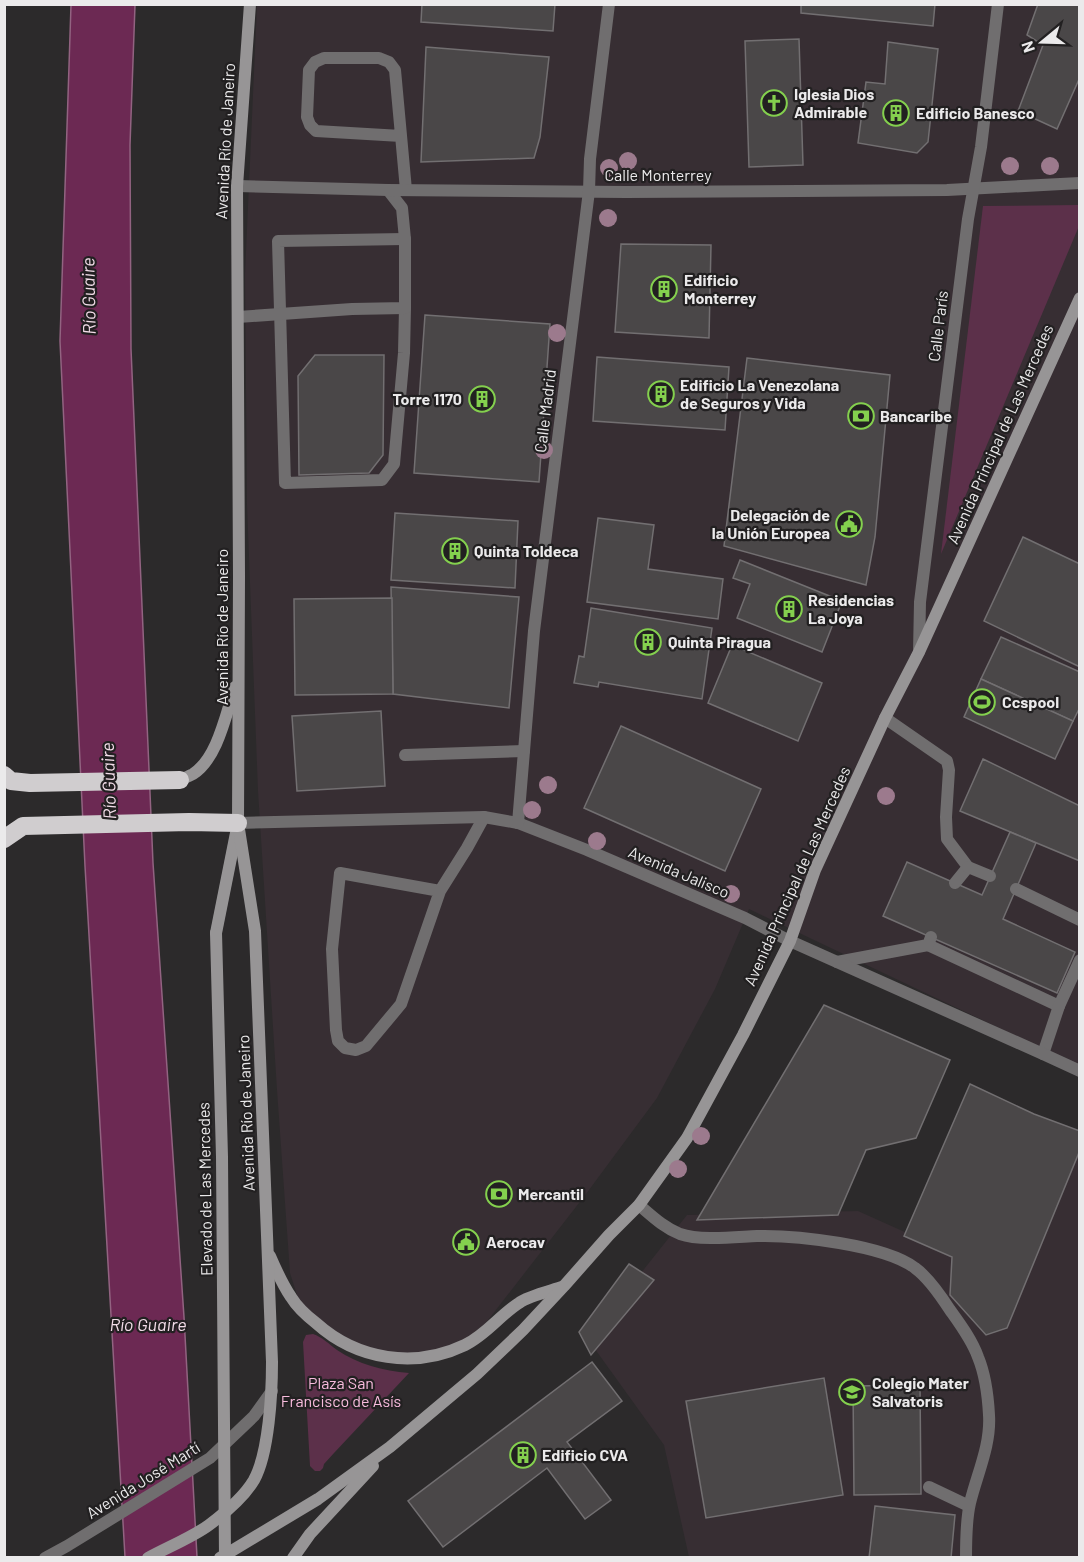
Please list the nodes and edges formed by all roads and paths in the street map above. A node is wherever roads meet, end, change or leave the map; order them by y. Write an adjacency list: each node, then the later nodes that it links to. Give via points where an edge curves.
1 (249, 4): 6 (street, Avenida Río de Janeiro)
2 (609, 4): 10 (street, Calle Madrid)
3 (998, 4): 7 (street, Calle París)
4 (401, 136): 4 (street, via 395,70 389,62 379,58 324,58 315,62 309,70 307,117 316,131); 9 (street)
5 (1080, 183): 7 (street, Calle Monterrey)
6 (237, 186): 8 (street, Calle Monterrey); 15 (street, Avenida Río de Janeiro)
7 (974, 188): 10 (street, Calle Monterrey); 16 (street, Calle París, via 920,602)
8 (388, 190): 9 (street, Calle Monterrey); 11 (street, via 402,208)
9 (406, 190): 10 (street, Calle Monterrey)
10 (589, 192): 19 (street, Calle Madrid, via 534,632)
11 (405, 239): 13 (street); 14 (street, via 278,241)
12 (1080, 298): 16 (street, Avenida Principal de Las Mercedes)
13 (405, 308): 14 (street); 14 (street, via 394,464 382,480 285,483)
14 (279, 314): 15 (street)
15 (238, 317): 17 (street, Avenida Río de Janeiro)
16 (919, 652): 18 (street, Avenida Principal de Las Mercedes)
17 (239, 674): 22 (street, via 217,743 206,762); 24 (street, Avenida Río de Janeiro)
18 (885, 718): 27 (street, via 947,761 947,839); 33 (street, Avenida Principal de Las Mercedes, via 815,870)
19 (524, 751): 20 (street); 25 (street, Calle Madrid)
20 (405, 755)
21 (4, 776): 22 (highway, via 11,781 30,783)
22 (180, 780)
23 (484, 817): 24 (street, Avenida Jalisco); 25 (street, Avenida Jalisco); 31 (street)
24 (238, 823): 26 (highway, via 23,826); 40 (street, Avenida Río de Janeiro, via 255,931); 49 (street, Elevado de Las Mercedes, bridge, via 216,933)
25 (518, 823): 33 (street, Avenida Jalisco, via 745,918)
26 (4, 839)
27 (969, 867): 28 (street); 29 (street)
28 (990, 876)
29 (955, 883)
30 (1016, 889): 32 (street)
31 (440, 891): 31 (street, via 401,1004 366,1046 356,1050 345,1048 338,1041 336,1030 332,950 340,873)
32 (1080, 920)
33 (790, 941): 35 (street, Avenida Jalisco); 39 (street, Avenida Principal de Las Mercedes, via 687,1138)
34 (1080, 960): 36 (street)
35 (837, 962): 36 (street, via 929,941); 37 (street, Avenida Jalisco)
36 (1059, 1006): 37 (street)
37 (1043, 1054): 38 (street, Avenida Jalisco)
38 (1080, 1071)
39 (639, 1205): 41 (street, Avenida Principal de Las Mercedes); 45 (street, via 663,1226 682,1234 708,1238 770,1236 834,1243 879,1251 916,1269 964,1331 978,1356 986,1390 989,1436)
40 (267, 1249): 41 (street, via 291,1298 308,1316 340,1341 383,1358 446,1353 468,1344 520,1301); 42 (street)
41 (564, 1286): 43 (street, Avenida Principal de Las Mercedes, via 477,1374)
42 (272, 1391): 46 (street, Avenida José Martí, via 254,1416 210,1458); 47 (street, via 264,1450 253,1481 207,1527)
43 (390, 1447): 48 (street, via 318,1499); 50 (street)
44 (929, 1486): 45 (street)
45 (969, 1506): 51 (street)
46 (45, 1557)
47 (148, 1557)
48 (220, 1557)
49 (225, 1557)
50 (292, 1557)
51 (966, 1557)

